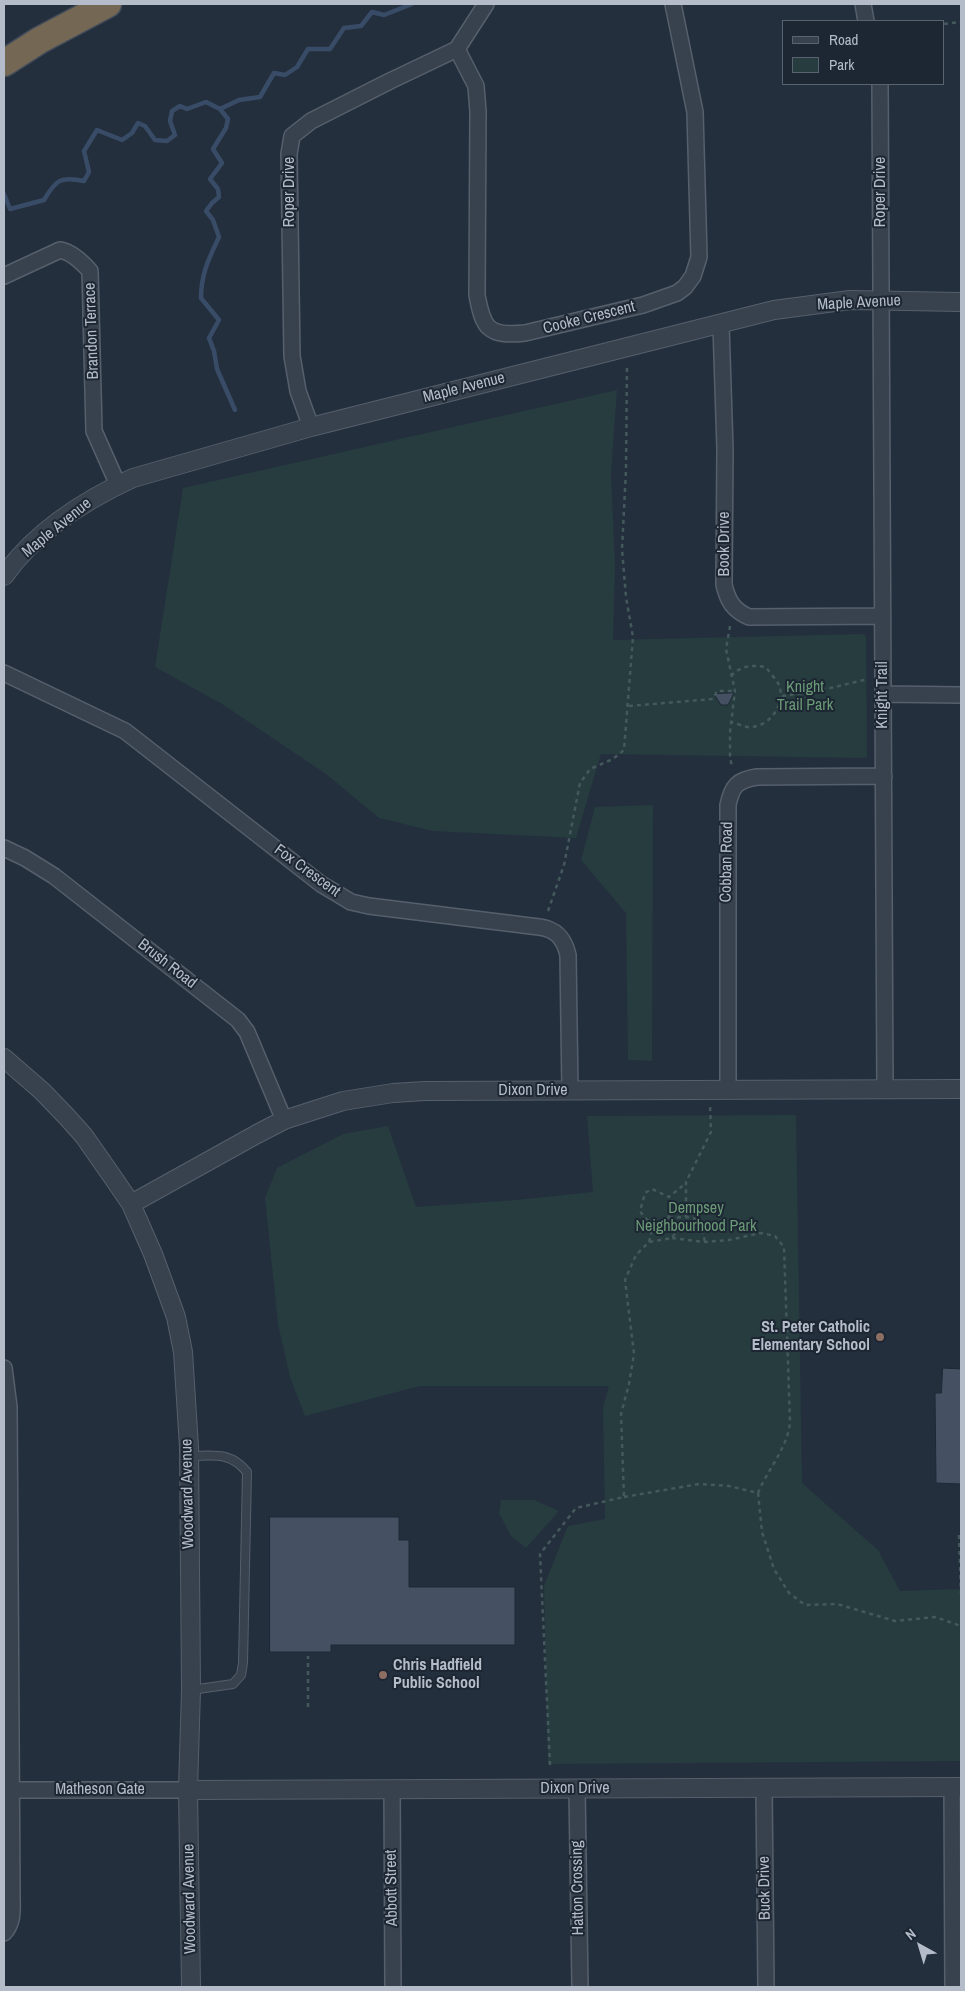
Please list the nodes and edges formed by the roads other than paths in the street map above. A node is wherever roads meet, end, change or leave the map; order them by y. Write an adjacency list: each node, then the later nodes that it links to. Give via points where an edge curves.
1 (108, 4): 7 (highway)
2 (486, 4): 6 (street)
3 (673, 4): 6 (street, Cooke Crescent, via 695,112 698,257 693,276 677,293 643,305 525,334 509,335 490,329 480,312 477,294 476,86)
4 (862, 4): 5 (street)
5 (866, 20)
6 (458, 49): 13 (street, Roper Drive, via 320,117 292,136 289,154 292,356 298,391)
7 (4, 63)
8 (880, 85): 10 (street, Roper Drive)
9 (4, 276): 14 (street, Brandon Terrace, via 60,250 82,262 90,271 94,431)
10 (881, 301): 11 (street, Maple Avenue); 12 (street, Maple Avenue, via 850,300 774,310); 16 (street, Knight Trail)
11 (961, 302)
12 (720, 325): 13 (street, Maple Avenue); 16 (street, Book Drive, via 725,449 724,585 727,598 734,608 749,617)
13 (311, 427): 14 (street, Maple Avenue)
14 (118, 485): 15 (street, Maple Avenue, via 70,514)
15 (5, 572)
16 (883, 616): 18 (street, Knight Trail)
17 (4, 673): 26 (street, Fox Crescent, via 125,731 321,884 351,902 392,910 539,926 554,932 562,938 568,954)
18 (883, 694): 19 (street); 20 (street, Knight Trail)
19 (961, 695)
20 (884, 776): 24 (street, Cobban Road, via 757,777 736,784 730,793 726,954); 25 (street, Knight Trail)
21 (4, 848): 27 (street, Brush Road, via 54,876 238,1020 247,1032)
22 (4, 1058): 28 (street, Woodward Avenue, via 42,1091 78,1130)
23 (961, 1089): 25 (street, Dixon Drive)
24 (728, 1090): 25 (street, Dixon Drive); 26 (street, Dixon Drive)
25 (885, 1090)
26 (570, 1091): 27 (street, Dixon Drive, via 393,1093 343,1101)
27 (284, 1120): 28 (street, Dixon Drive)
28 (131, 1204): 30 (street, Woodward Avenue, via 176,1317 182,1352)
29 (4, 1368): 31 (street, via 9,1407)
30 (189, 1456): 32 (street, Woodward Avenue); 32 (lane, via 227,1456 239,1461 248,1472 241,1675 233,1684)
31 (7, 1638): 37 (street)
32 (191, 1690): 38 (street, Woodward Avenue)
33 (957, 1787): 35 (street, Dixon Drive); 44 (street)
34 (577, 1788): 35 (street, Dixon Drive); 36 (street, Dixon Drive); 42 (street, Hatton Crossing)
35 (764, 1788): 43 (street, Buck Drive)
36 (392, 1789): 38 (street, Dixon Drive); 41 (street, Abbott Street)
37 (12, 1790): 38 (street, Matheson Gate); 39 (street, via 12,1921)
38 (188, 1790): 40 (street, Woodward Avenue)
39 (4, 1933)
40 (191, 1987)
41 (393, 1987)
42 (580, 1987)
43 (766, 1987)
44 (953, 1987)

